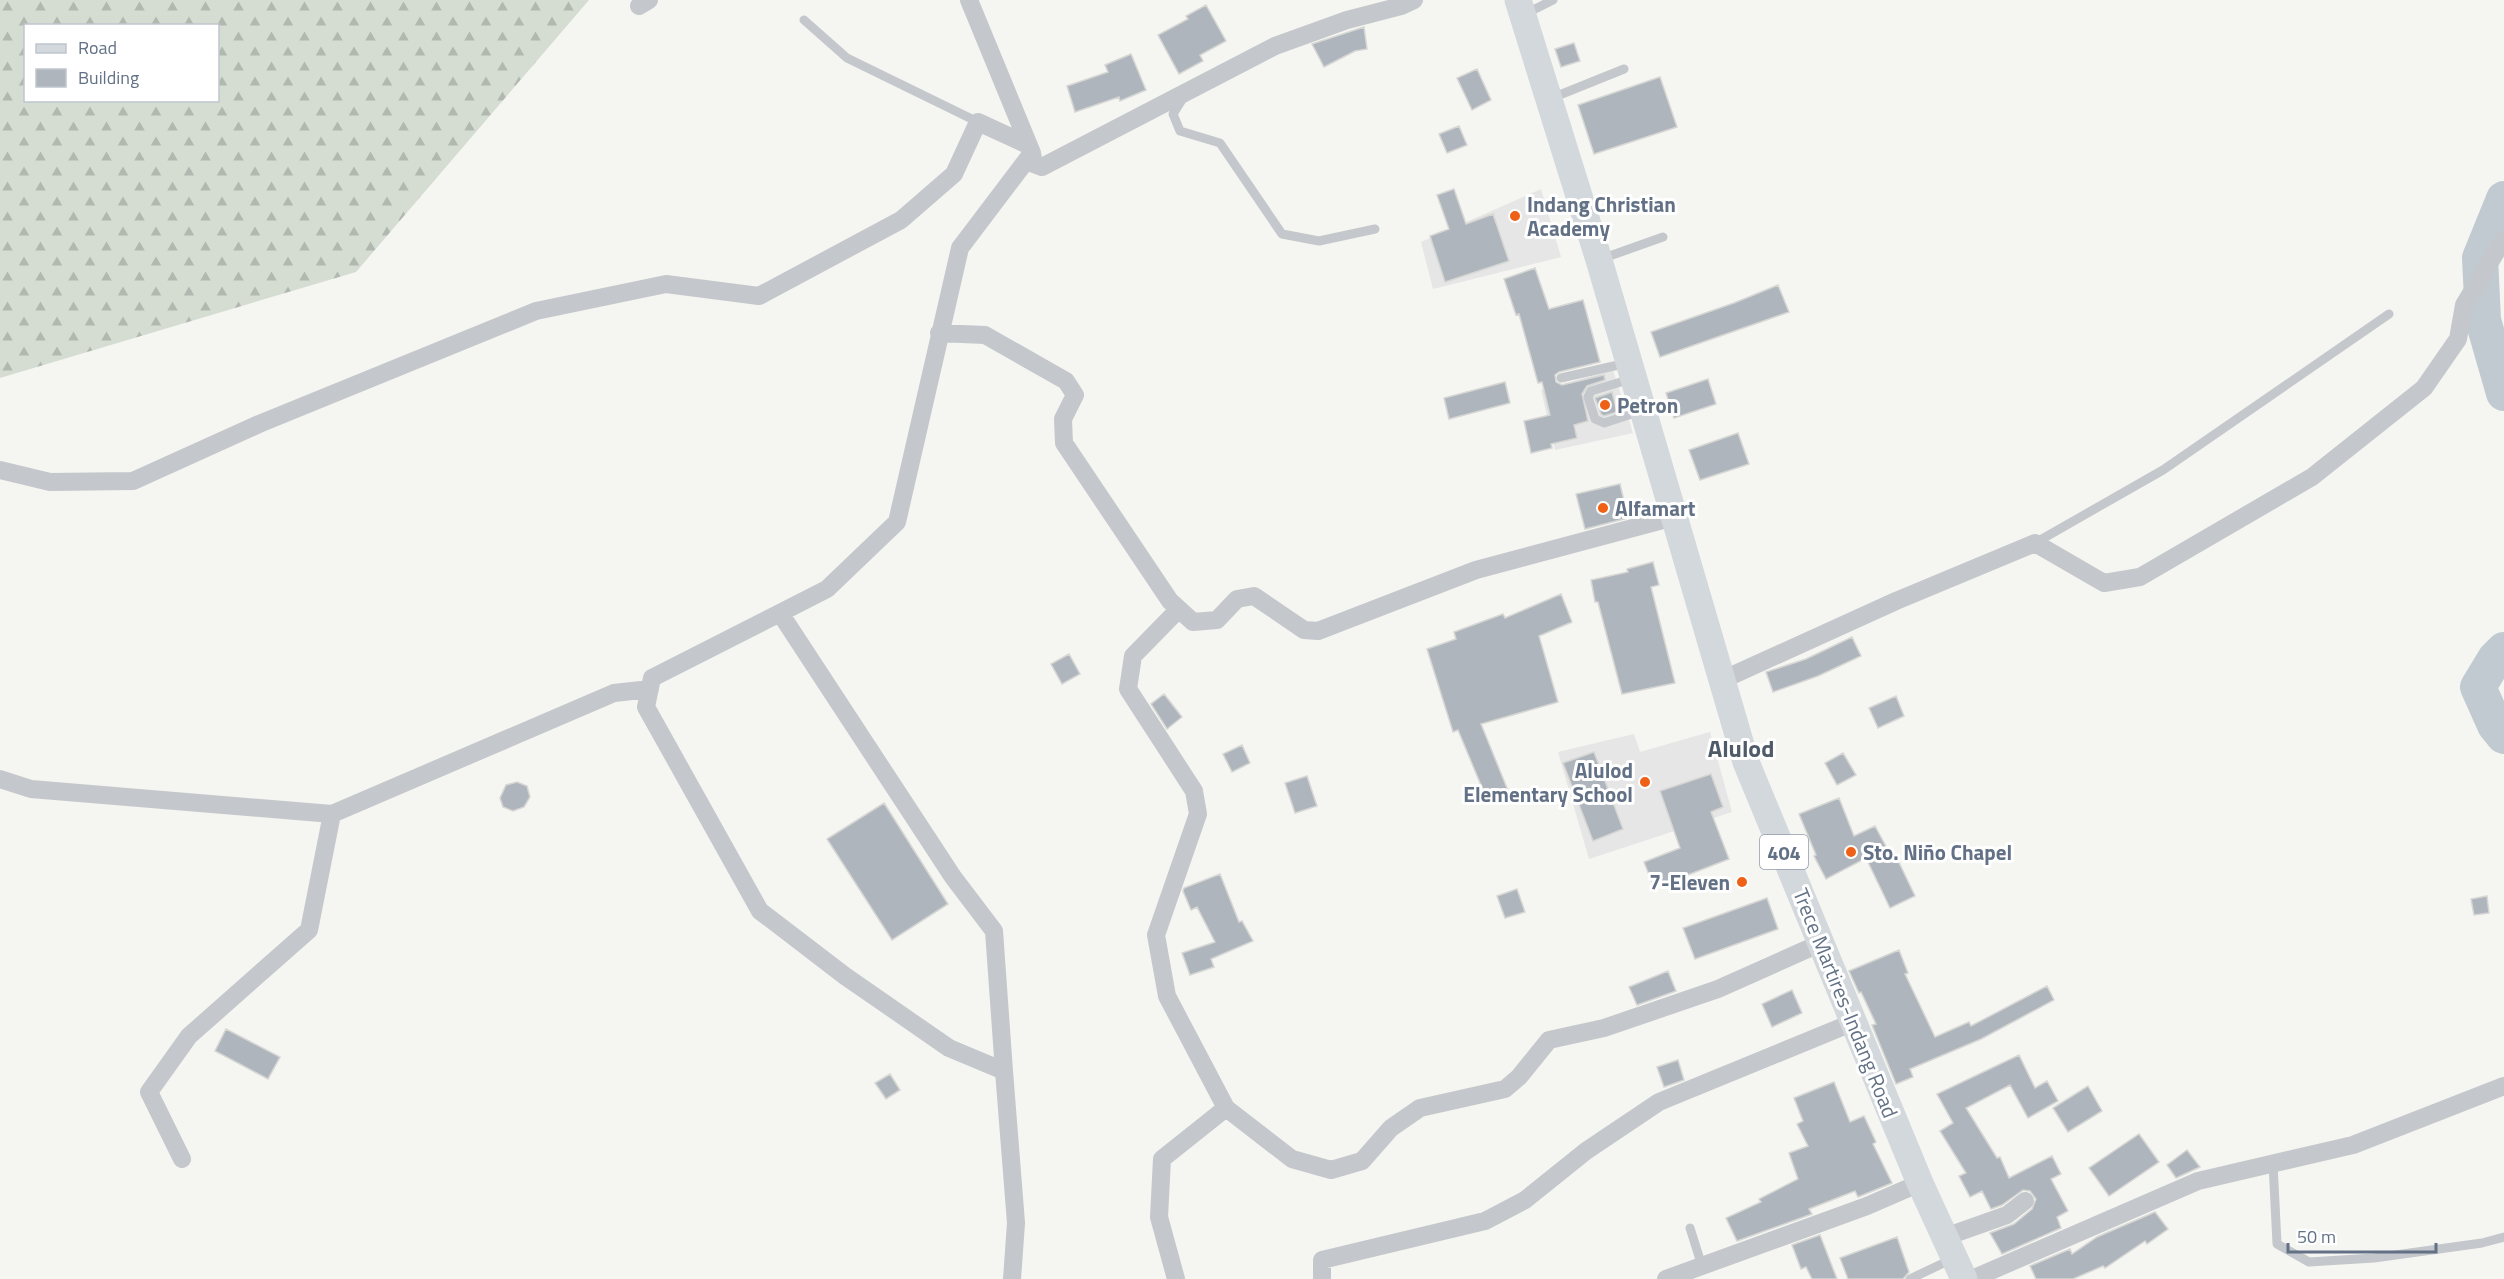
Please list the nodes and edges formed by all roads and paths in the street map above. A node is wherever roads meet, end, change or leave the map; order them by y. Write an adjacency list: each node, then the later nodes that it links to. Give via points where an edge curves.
1 (969, 0): 10 (street)
2 (1414, 0): 7 (street, via 1275,46)
3 (1553, 0): 4 (lane)
4 (1520, 8): 8 (main road, Trece Martires-Indang Road / 404)
5 (804, 20): 9 (lane, via 847,58)
6 (1624, 69): 8 (lane)
7 (1188, 91): 10 (street, via 1042,167 1034,164); 11 (lane, via 1173,114 1180,131 1220,143 1282,234 1318,241)
8 (1549, 99): 14 (main road, Trece Martires-Indang Road / 404)
9 (978, 122): 10 (street); 20 (street, via 954,174 901,220 759,296 666,284 536,311 259,424 133,481 50,482)
10 (1030, 149): 16 (street, via 960,248)
11 (1375, 229)
12 (1663, 237): 14 (lane)
13 (2504, 239): 22 (street, via 2464,304 2458,339 2424,388 2312,477 2140,577 2104,583)
14 (1599, 260): 17 (main road, Trece Martires-Indang Road / 404)
15 (2390, 314): 22 (lane, via 2163,470)
16 (939, 333): 23 (street, via 985,335 1066,381 1075,395 1064,419 1064,443); 24 (street, via 897,522 827,589)
17 (1631, 370): 18 (lane); 19 (main road, Trece Martires-Indang Road / 404); 19 (lane, via 1593,390 1588,397 1595,419 1601,423)
18 (1561, 378)
19 (1643, 410): 21 (main road, Trece Martires-Indang Road / 404)
20 (0, 470)
21 (1674, 517): 23 (street, via 1476,570 1318,631 1304,630 1254,596 1237,599 1217,620 1193,622); 25 (main road, Trece Martires-Indang Road / 404)
22 (2035, 543): 25 (street, via 1896,601)
23 (1179, 609): 33 (street, via 1133,656 1128,689 1194,791 1198,814 1156,936 1167,996)
24 (780, 613): 26 (street, via 652,678); 31 (street, via 953,878 994,931)
25 (1722, 681): 29 (main road, Trece Martires-Indang Road / 404, via 1746,762)
26 (650, 689): 28 (street, via 614,693); 31 (street, via 646,707 760,911 949,1048)
27 (0, 779): 28 (street, via 31,789)
28 (332, 814): 34 (street, via 309,930 189,1036 149,1092)
29 (1821, 943): 30 (main road, Trece Martires-Indang Road / 404); 33 (street, via 1718,989 1604,1028 1549,1040 1505,1089 1420,1108 1391,1128 1362,1161 1331,1170 1292,1159)
30 (1854, 1022): 36 (main road, Trece Martires-Indang Road / 404); 44 (street, via 1659,1102 1586,1151 1525,1200 1485,1221 1323,1260)
31 (1004, 1071): 42 (street, via 1016,1223)
32 (2504, 1086): 35 (street, via 2353,1145)
33 (1226, 1108): 43 (street, via 1162,1159 1159,1217)
34 (182, 1159)
35 (2273, 1163): 39 (lane, via 2277,1244 2309,1262 2373,1258); 47 (street, via 2198,1181)
36 (1920, 1183): 40 (main road, Trece Martires-Indang Road / 404); 41 (street)
37 (2025, 1201): 40 (street)
38 (1690, 1228): 41 (lane)
39 (2504, 1237)
40 (1954, 1258): 46 (lane)
41 (1702, 1266): 45 (street)
42 (1012, 1279)
43 (1176, 1279)
44 (1322, 1279)
45 (1666, 1279)
46 (1910, 1279)
47 (1972, 1279)

